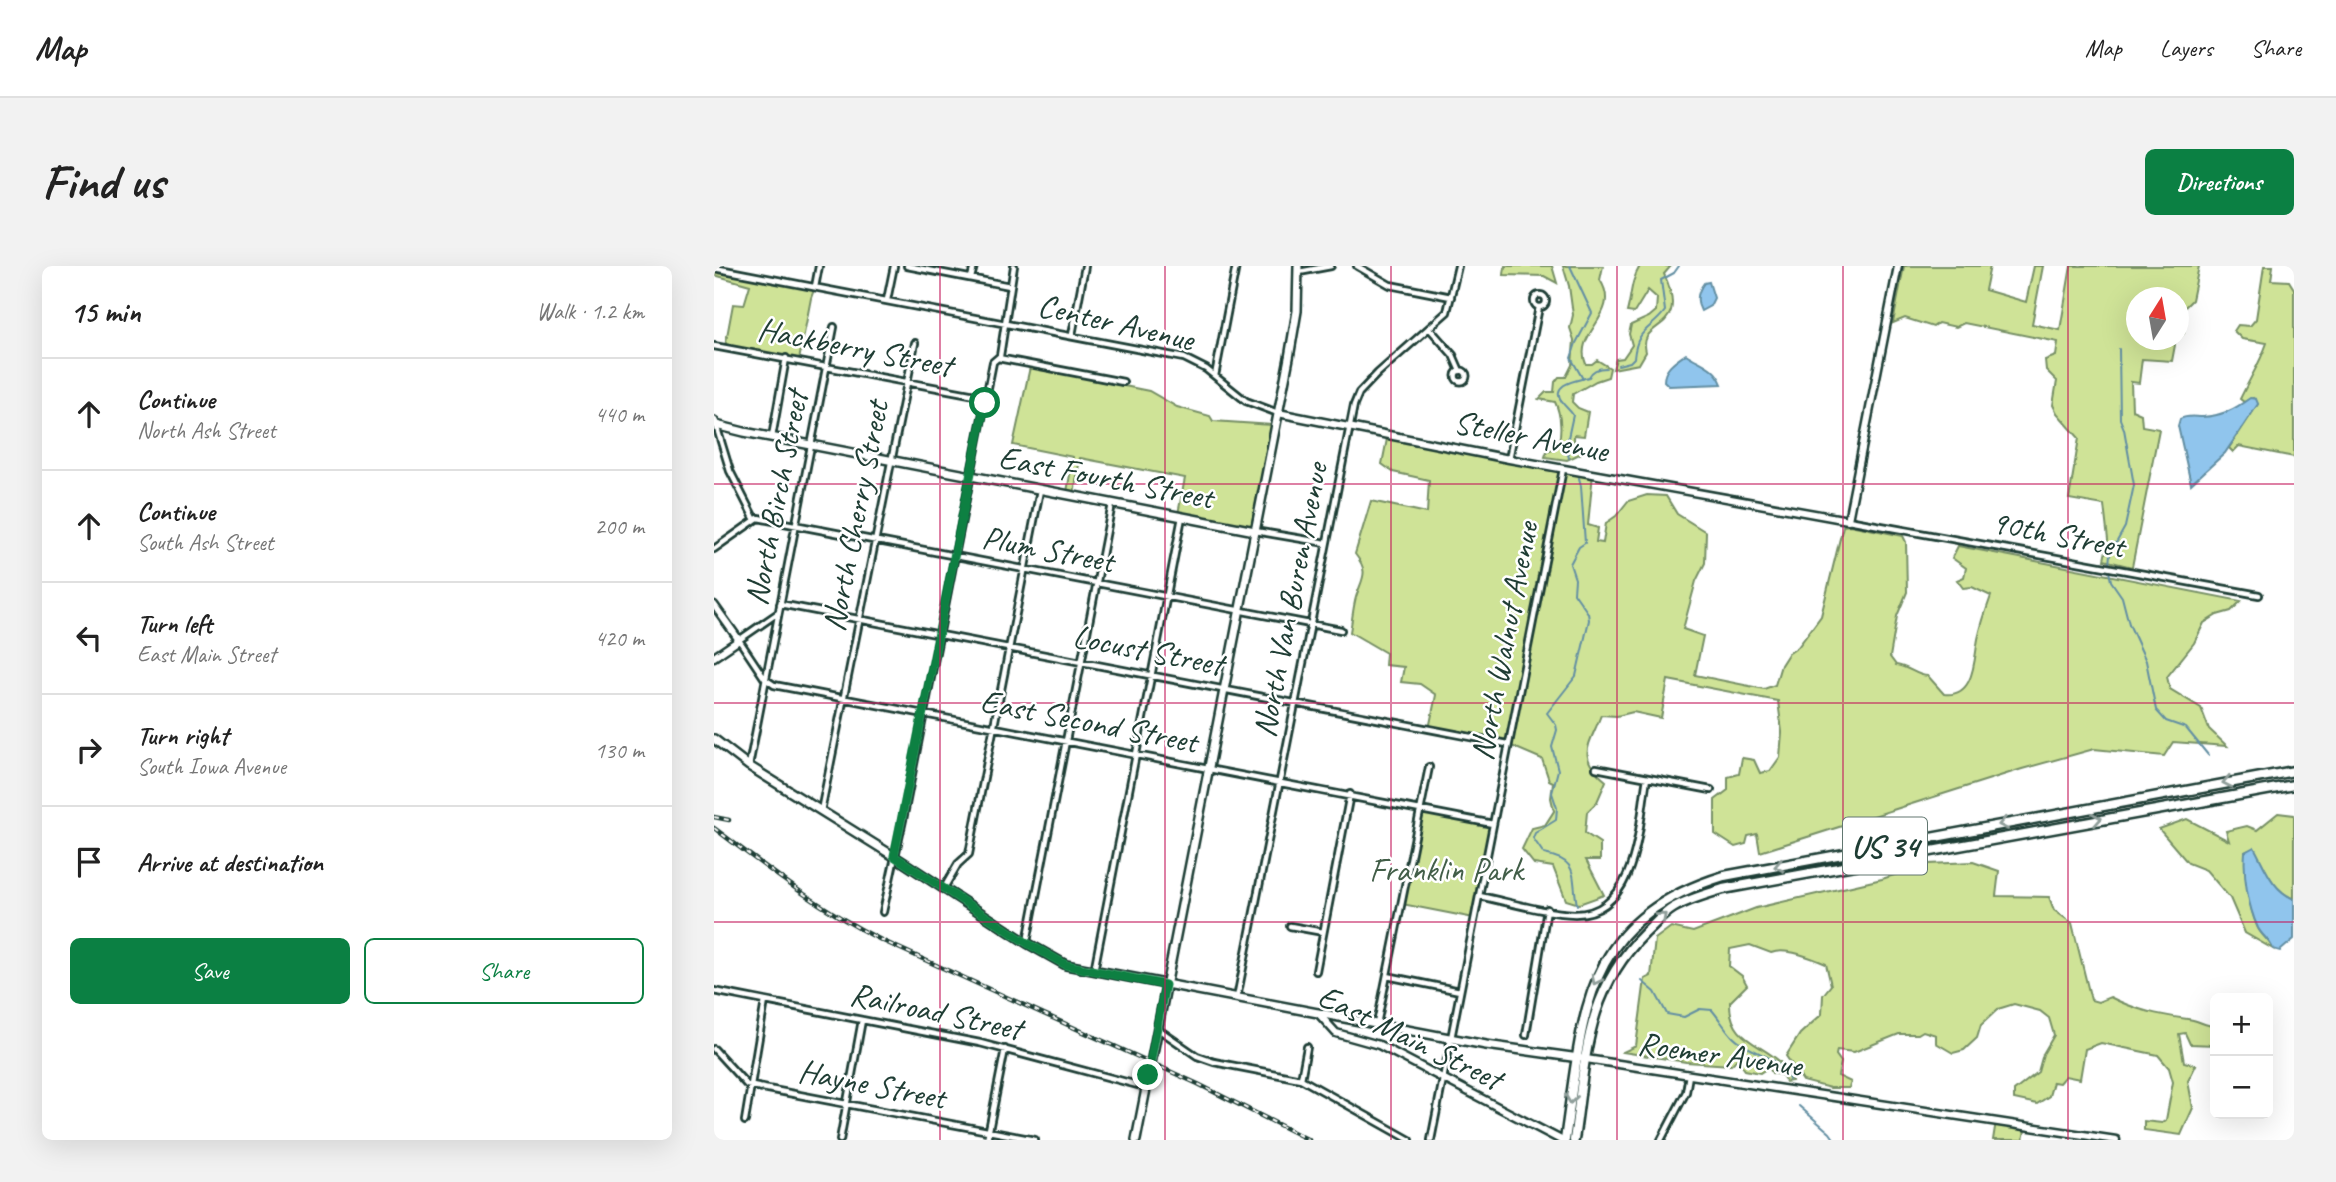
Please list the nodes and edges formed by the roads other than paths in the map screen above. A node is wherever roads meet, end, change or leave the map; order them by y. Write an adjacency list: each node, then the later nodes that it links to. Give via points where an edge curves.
1 (820, 266): 16 (street)
2 (894, 266): 18 (street)
3 (907, 266): 14 (street)
4 (974, 266): 14 (street)
5 (1014, 266): 15 (street)
6 (1085, 266): 23 (street)
7 (1236, 266): 30 (street)
8 (1331, 266): 13 (street)
9 (1357, 266): 17 (street, via 1390,285)
10 (1458, 266): 17 (street, North Van Buren Avenue)
11 (1898, 266): 47 (street)
12 (714, 268): 16 (street, Center Avenue)
13 (1299, 269): 34 (main road, via 1297,311)
14 (971, 278): 15 (street)
15 (1010, 286): 20 (street)
16 (815, 287): 18 (street, Center Avenue)
17 (1451, 297): 22 (street, North Van Buren Avenue, via 1447,312)
18 (887, 300): 20 (street, Center Avenue)
19 (1539, 307): 39 (street)
20 (1004, 322): 23 (street, Center Avenue); 27 (street)
21 (834, 327): 28 (street, North Birch Street)
22 (1430, 329): 29 (street); 36 (street, North Van Buren Avenue, via 1359,393)
23 (1072, 335): 30 (street, Center Avenue, via 1184,358)
24 (915, 343): 31 (street, North Cherry Street)
25 (714, 346): 26 (street, Hackberry Street)
26 (786, 358): 28 (street, Hackberry Street); 37 (street)
27 (998, 358): 32 (street); 33 (street, via 993,362)
28 (827, 366): 31 (street, Hackberry Street); 38 (street, North Birch Street)
29 (1460, 370)
30 (1215, 377): 34 (street, Steller Avenue, via 1246,401)
31 (907, 381): 33 (street, Hackberry Street); 40 (street, North Cherry Street)
32 (1123, 382)
33 (986, 397): 42 (street)
34 (1278, 412): 36 (street, Steller Avenue); 49 (main road)
35 (715, 423): 37 (main road, East Fourth Street); 46 (street, via 730,471)
36 (1348, 426): 39 (street, Steller Avenue); 51 (street, North Van Buren Avenue)
37 (772, 438): 38 (main road, East Fourth Street)
38 (811, 445): 40 (main road, East Fourth Street); 48 (street, North Birch Street)
39 (1509, 459): 41 (street, Steller Avenue)
40 (891, 461): 42 (main road, East Fourth Street); 50 (street, North Cherry Street)
41 (1563, 469): 47 (street, Steller Avenue); 79 (street, North Walnut Avenue)
42 (971, 476): 43 (main road, East Fourth Street); 53 (street)
43 (1040, 490): 44 (main road, East Fourth Street); 54 (street)
44 (1112, 504): 45 (main road, East Fourth Street); 55 (street)
45 (1182, 517): 49 (main road, East Fourth Street); 57 (street)
46 (755, 520): 48 (street, Plum Street); 52 (street)
47 (1848, 520): 56 (street, 90th Street)
48 (796, 525): 50 (street, Plum Street); 58 (street, North Birch Street)
49 (1255, 531): 51 (street, East Fourth Street); 60 (main road)
50 (875, 540): 53 (street, Plum Street); 62 (street, North Cherry Street)
51 (1326, 543): 63 (street, North Van Buren Avenue)
52 (714, 549)
53 (955, 556): 54 (street, Plum Street); 65 (street)
54 (1026, 569): 55 (street, Plum Street); 67 (street)
55 (1097, 583): 57 (street, Plum Street); 69 (street)
56 (2259, 595)
57 (1167, 597): 60 (street, Plum Street); 70 (street)
58 (780, 604): 61 (street, North Birch Street); 62 (street, Locust Street)
59 (714, 605): 66 (street)
60 (1240, 611): 63 (street, Plum Street); 72 (main road)
61 (778, 613): 66 (street); 71 (street, North Birch Street)
62 (860, 619): 65 (street, Locust Street); 73 (street, North Cherry Street)
63 (1310, 624): 64 (street, Plum Street); 74 (street, North Van Buren Avenue)
64 (1341, 630)
65 (939, 634): 67 (street, Locust Street); 75 (street)
66 (739, 640): 68 (street); 71 (street)
67 (1010, 648): 69 (street, Locust Street); 76 (street)
68 (714, 657)
69 (1082, 662): 70 (street, Locust Street); 78 (street)
70 (1152, 675): 72 (street, Locust Street); 80 (street)
71 (765, 679): 73 (street, East Second Street, via 774,685); 81 (street, North Birch Street)
72 (1224, 689): 74 (street, Locust Street); 84 (main road)
73 (844, 698): 75 (street, East Second Street); 92 (street, North Cherry Street)
74 (1295, 703): 79 (street, Locust Street); 87 (street, North Van Buren Avenue)
75 (923, 714): 76 (street, East Second Street); 94 (street)
76 (995, 727): 78 (street, East Second Street); 95 (street, via 969,854)
77 (714, 739): 81 (main road, East Main Street)
78 (1066, 741): 80 (street, East Second Street); 101 (street)
79 (1507, 744): 93 (street, North Walnut Avenue)
80 (1137, 754): 84 (street, East Second Street); 103 (street)
81 (749, 766): 92 (main road, East Main Street)
82 (1429, 767): 91 (street)
83 (1596, 768): 86 (street)
84 (1209, 769): 87 (street, East Second Street); 105 (main road)
85 (2294, 771): 119 (highway, US 34, one-way to 119, via 1724,876 1693,886 1634,924 1612,951 1591,991)
86 (1647, 778): 89 (street); 97 (street, via 1625,884 1608,903 1592,911 1579,914)
87 (1279, 783): 90 (street, East Second Street); 108 (street, North Van Buren Avenue)
88 (2294, 785): 120 (highway, US 34, one-way to 88, via 1598,1001 1623,958 1672,909 1701,896)
89 (1711, 790)
90 (1350, 794): 91 (street, East Second Street); 100 (street)
91 (1421, 809): 93 (street, East Second Street); 104 (street)
92 (821, 811): 94 (main road, East Main Street)
93 (1493, 824): 96 (street, North Walnut Avenue)
94 (894, 856): 95 (main road, East Main Street); 98 (street)
95 (944, 888): 101 (main road, East Main Street)
96 (1479, 896): 97 (street); 106 (street, North Walnut Avenue)
97 (1547, 909): 114 (street)
98 (883, 912)
99 (1290, 926): 100 (street)
100 (1323, 932): 102 (street)
101 (1027, 943): 103 (main road, East Main Street, via 1066,965)
102 (1317, 971)
103 (1094, 972): 105 (main road, East Main Street)
104 (1387, 976): 106 (street); 112 (street)
105 (1165, 985): 108 (main road, East Main Street); 113 (main road)
106 (1460, 990): 115 (street, North Walnut Avenue)
107 (714, 991): 109 (street, Railroad Street)
108 (1237, 998): 110 (main road, East Main Street)
109 (765, 1001): 111 (street, Railroad Street); 124 (street)
110 (1318, 1013): 112 (main road, Roemer Avenue); 122 (street, East Main Street, via 1336,1033 1379,1045)
111 (862, 1020): 118 (street, Railroad Street); 126 (street)
112 (1377, 1024): 115 (main road, Roemer Avenue)
113 (1158, 1029): 123 (street, via 1214,1062); 125 (main road)
114 (1526, 1035)
115 (1451, 1038): 119 (main road, Roemer Avenue); 122 (street, North Walnut Avenue)
116 (1307, 1047): 123 (street)
117 (714, 1049): 124 (street, Hayne Street)
118 (1005, 1049): 125 (street, Railroad Street); 128 (street)
119 (1576, 1058): 120 (main road, Roemer Avenue); 135 (highway, US 34, one-way to 135)
120 (1586, 1059): 121 (street, Roemer Avenue); 136 (highway, US 34)
121 (1689, 1075): 137 (street, via 1686,1092); 138 (street, Roemer Avenue)
122 (1443, 1077): 134 (street, North Walnut Avenue); 135 (street, East Main Street)
123 (1301, 1079): 133 (street)
124 (749, 1085): 126 (street, Hayne Street); 127 (street)
125 (1145, 1087): 132 (main road)
126 (846, 1104): 128 (street, Hayne Street); 129 (street)
127 (744, 1121)
128 (989, 1131): 130 (street); 131 (street, Hayne Street)
129 (840, 1140)
130 (987, 1140)
131 (1035, 1140)
132 (1136, 1140)
133 (1410, 1140)
134 (1431, 1140)
135 (1563, 1140)
136 (1574, 1140)
137 (1661, 1140)
138 (2116, 1140)

